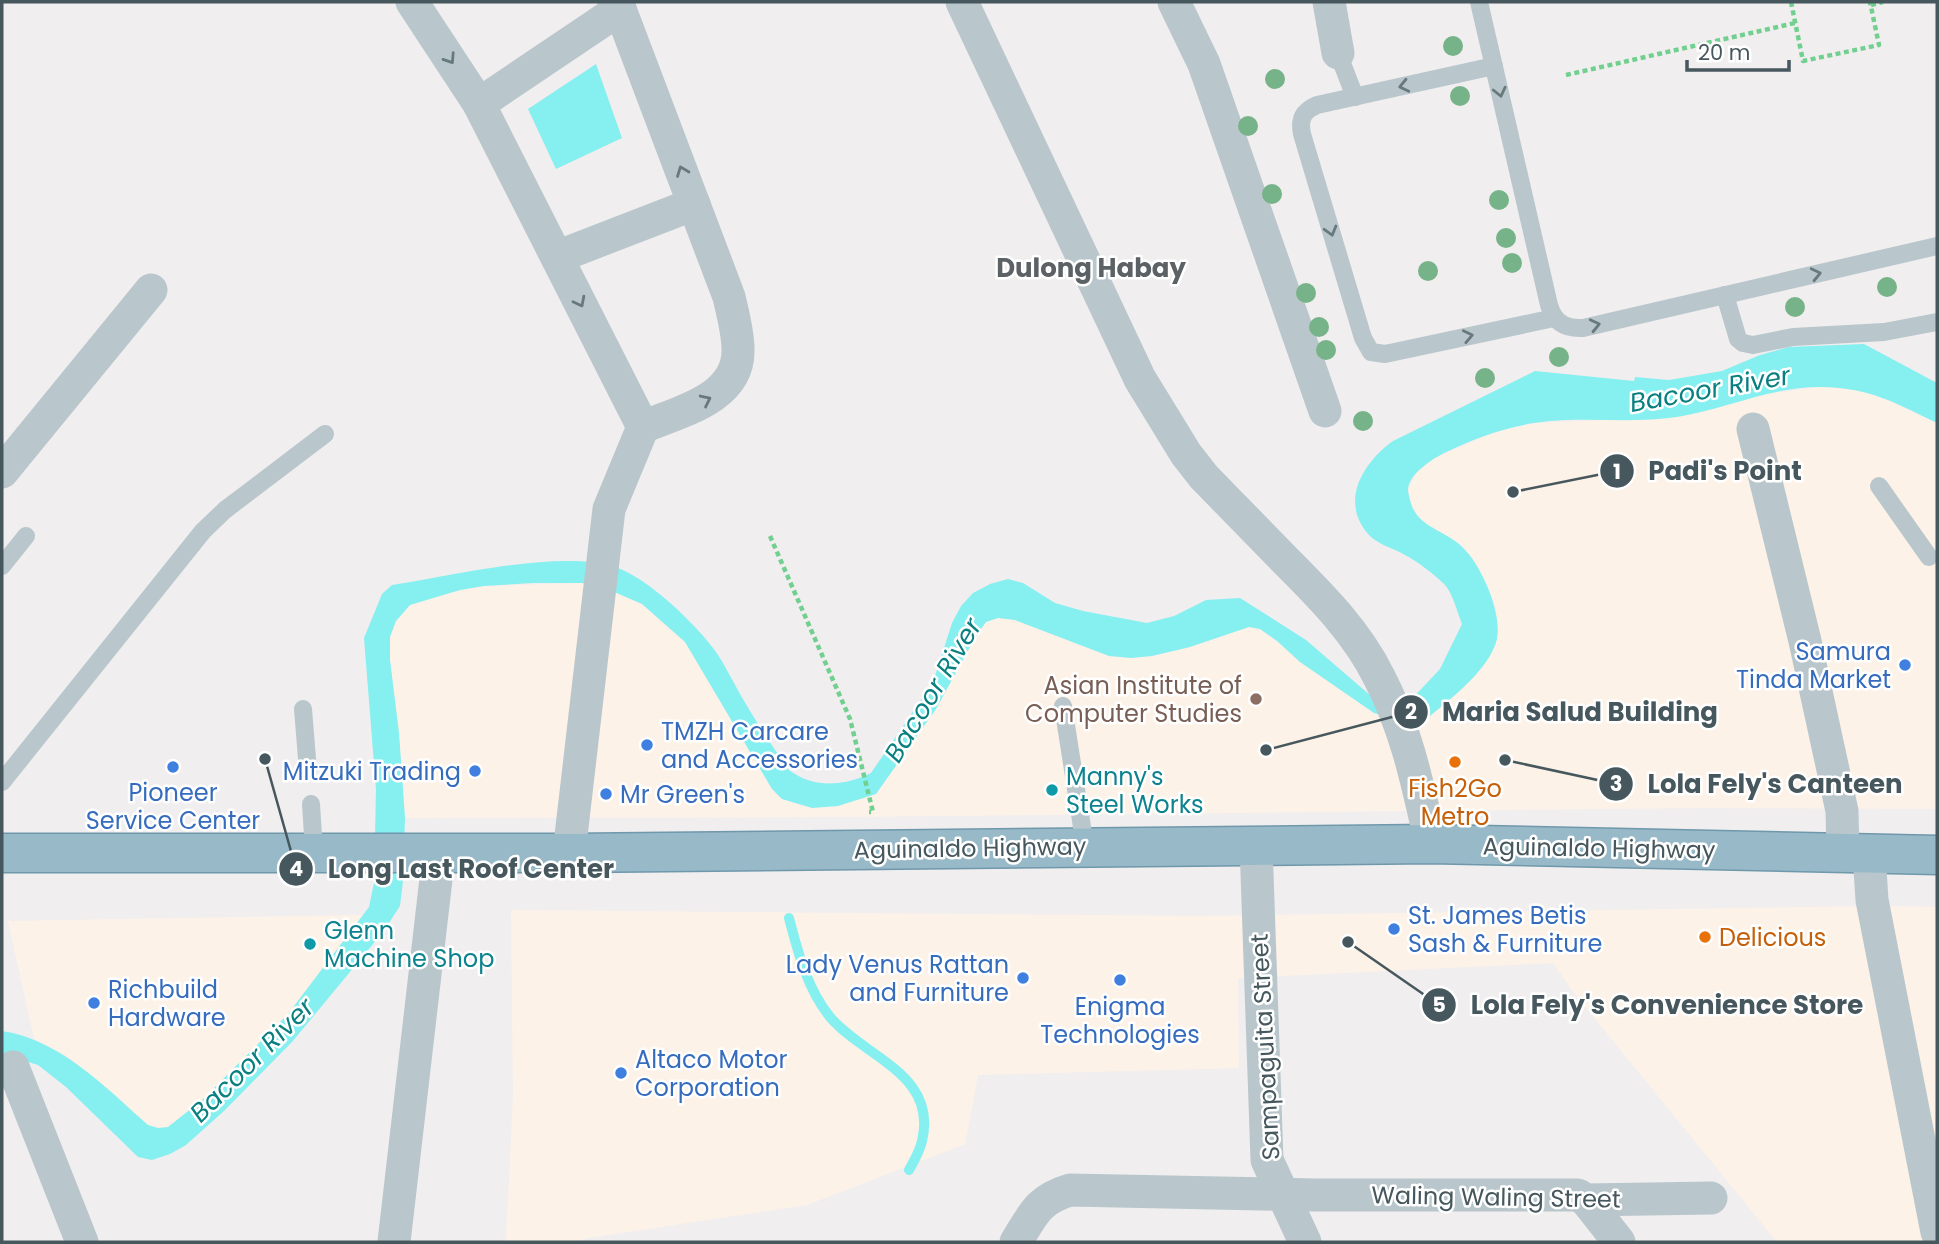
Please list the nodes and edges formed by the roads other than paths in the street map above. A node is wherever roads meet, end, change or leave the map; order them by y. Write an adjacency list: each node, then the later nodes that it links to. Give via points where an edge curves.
1 (412, 2): 10 (street, one-way to 10)
2 (962, 2): 32 (street, via 1140,379 1186,454 1336,613 1379,676 1401,724)
3 (1174, 2): 18 (street, via 1204,64)
4 (1329, 2): 7 (street)
5 (1479, 2): 8 (lane)
6 (617, 6): 10 (street); 11 (street, one-way to 6)
7 (1338, 53): 9 (lane)
8 (1494, 66): 9 (lane, one-way to 9); 16 (lane, one-way to 16)
9 (1355, 97): 16 (lane, one-way to 16, via 1309,108 1300,124 1371,352 1385,354)
10 (479, 104): 13 (street)
11 (694, 204): 13 (street); 19 (street, one-way to 11, via 714,396 730,381 739,354 729,297)
12 (1937, 246): 15 (lane, one-way to 12)
13 (557, 257): 19 (street, one-way to 19)
14 (151, 290): 22 (street)
15 (1725, 295): 16 (lane, one-way to 15, via 1572,329 1583,328); 17 (lane, via 1735,333 1748,345 1793,337 1884,332)
16 (1554, 318)
17 (1937, 322)
18 (1325, 411)
19 (643, 427): 38 (street, via 609,509)
20 (1752, 429): 39 (street, via 1842,811)
21 (325, 434): 30 (lane, via 203,531)
22 (2, 472)
23 (1878, 486): 25 (lane)
24 (26, 536): 26 (lane)
25 (1929, 557)
26 (2, 566)
27 (1063, 706): 34 (lane)
28 (303, 709): 29 (lane)
29 (308, 771)
30 (2, 782)
31 (311, 804): 35 (lane)
32 (1431, 844): 33 (highway, Aguinaldo Highway); 39 (highway, Aguinaldo Highway)
33 (1256, 845): 34 (highway, Aguinaldo Highway); 42 (street, Sampaguita Street, via 1266,1160)
34 (1084, 846): 38 (highway, Aguinaldo Highway)
35 (314, 852): 36 (highway, Aguinaldo Highway); 37 (highway, Aguinaldo Highway)
36 (439, 852): 38 (highway, Aguinaldo Highway); 47 (street)
37 (2, 853)
38 (569, 853)
39 (1856, 853): 40 (highway, Aguinaldo Highway); 45 (street, via 1872,900)
40 (1937, 855)
41 (13, 1067): 46 (street)
42 (1281, 1195): 44 (street, Waling Waling Street, via 1578,1195); 48 (street, Waling Waling Street, via 1070,1190 1050,1196); 49 (street, Sampaguita Street)
43 (1711, 1198): 44 (street, Waling Waling Street)
44 (1586, 1200): 50 (street)
45 (1937, 1232)
46 (82, 1242)
47 (394, 1242)
48 (1016, 1242)
49 (1305, 1242)
50 (1619, 1242)

